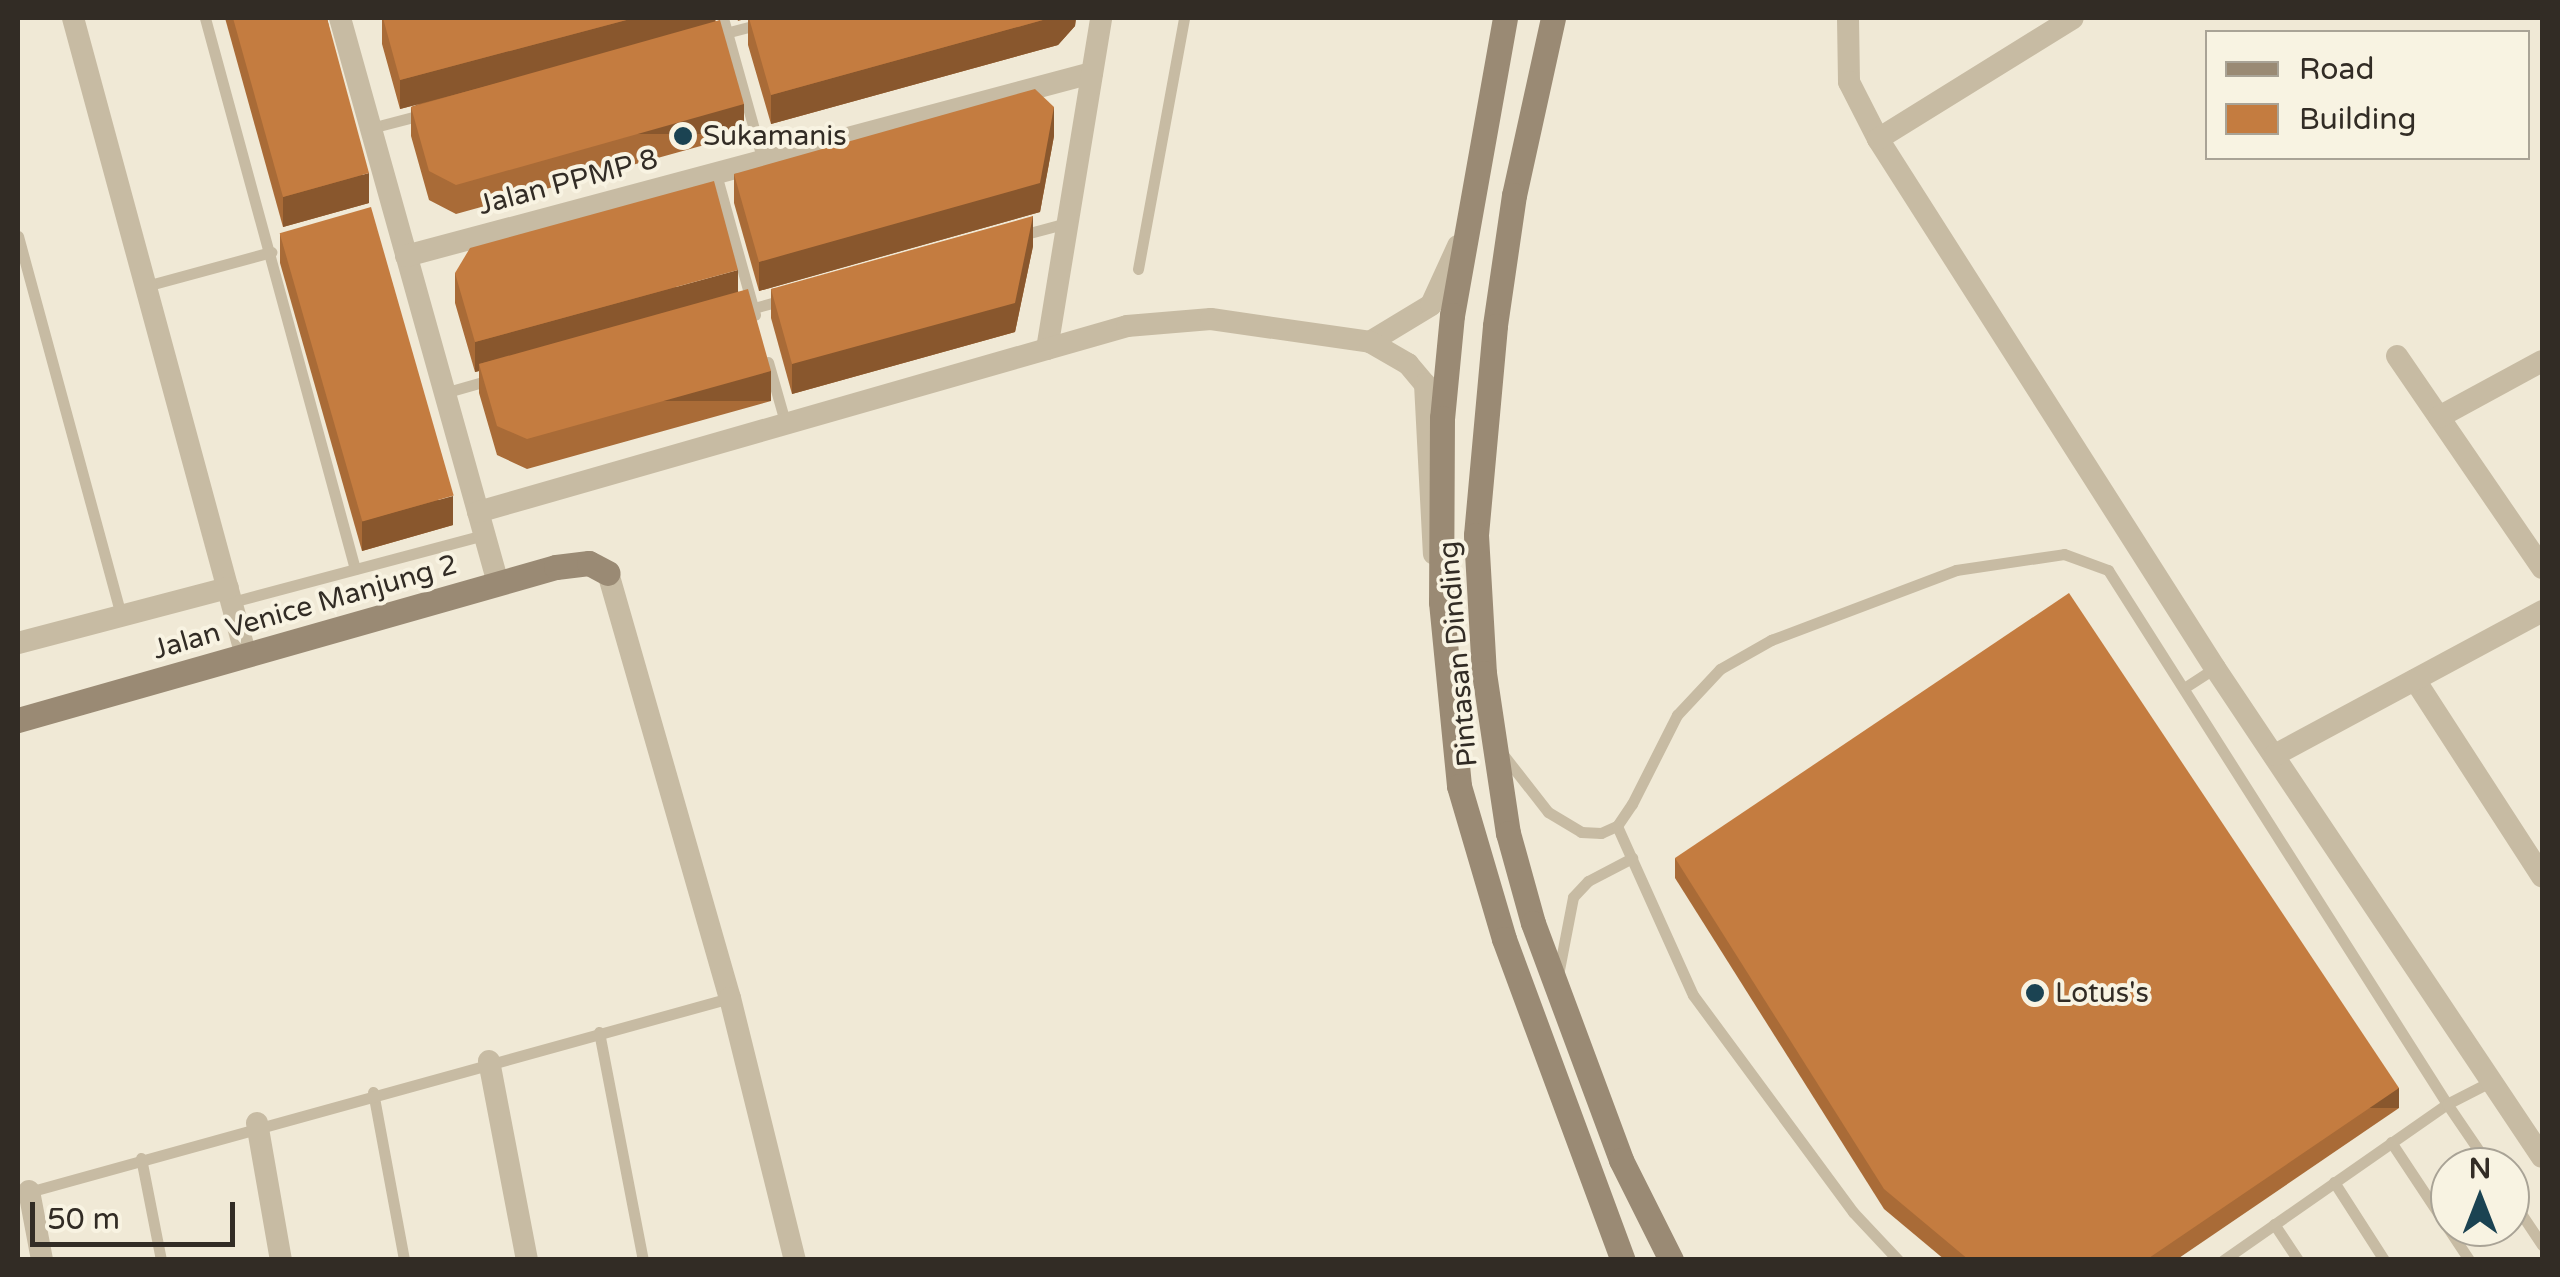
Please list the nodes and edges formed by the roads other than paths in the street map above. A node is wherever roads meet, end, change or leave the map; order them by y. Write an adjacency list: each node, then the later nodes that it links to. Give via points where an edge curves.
1 (73, 18): 28 (street)
2 (205, 18): 25 (lane)
3 (340, 18): 16 (street)
4 (723, 18): 12 (lane)
5 (783, 18): 12 (lane)
6 (1101, 18): 14 (street)
7 (1184, 18): 27 (lane)
8 (1505, 18): 20 (main road, Pintasan Dinding)
9 (1553, 18): 58 (main road, Pintasan Dinding, via 1514,195 1494,326 1476,535)
10 (1848, 18): 17 (street, via 1849,82)
11 (2073, 18): 17 (street)
12 (727, 32): 13 (lane); 18 (lane)
13 (690, 42)
14 (1092, 74): 18 (street, Jalan PPMP 8); 21 (street)
15 (446, 108): 16 (lane)
16 (371, 128): 26 (street, via 387,221)
17 (1878, 139): 54 (street)
18 (763, 161): 19 (street, Jalan PPMP 8)
19 (716, 174): 26 (street, Jalan PPMP 8); 30 (lane)
20 (1471, 214): 34 (street, via 1431,306); 49 (main road, Pintasan Dinding, via 1442,418)
21 (1066, 224): 23 (lane); 35 (street)
22 (18, 236): 51 (lane)
23 (1011, 238)
24 (286, 248): 25 (lane)
25 (268, 253): 28 (lane); 45 (lane)
26 (406, 256): 39 (street)
27 (1138, 269)
28 (146, 286): 48 (street)
29 (790, 298): 30 (lane)
30 (754, 308): 31 (lane); 32 (lane)
31 (735, 313)
32 (758, 325)
33 (763, 342): 41 (lane)
34 (1370, 342): 35 (street, via 1193,320 1128,326); 49 (street, via 1408,364 1426,384 1427,512)
35 (1047, 349): 41 (street)
36 (2397, 356): 40 (street)
37 (2542, 361): 40 (street)
38 (517, 373): 39 (lane)
39 (444, 392): 42 (street)
40 (2439, 417): 44 (street)
41 (786, 425): 42 (street)
42 (478, 512): 43 (street)
43 (484, 535): 45 (lane); 47 (street)
44 (2541, 562)
45 (355, 569): 48 (lane)
46 (608, 573): 47 (main road, Jalan Venice Manjung 2, via 589,563); 64 (street)
47 (498, 583): 53 (main road, Jalan Venice Manjung 2)
48 (230, 595): 51 (street); 53 (street)
49 (1441, 602): 85 (main road, Pintasan Dinding, via 1459,786 1504,939)
50 (2542, 610): 55 (street)
51 (121, 616): 52 (street)
52 (18, 642)
53 (246, 656): 57 (main road, Jalan Venice Manjung 2)
54 (2215, 668): 56 (lane); 59 (street)
55 (2415, 680): 59 (street); 62 (street)
56 (2184, 688): 60 (lane, via 2108,570 2064,554 1956,570 1771,640 1720,669 1677,715); 69 (lane)
57 (18, 720)
58 (1492, 741): 60 (lane, via 1562,823 1601,834); 63 (main road, Pintasan Dinding, via 1508,834)
59 (2275, 755): 67 (street)
60 (1617, 826): 61 (lane)
61 (1632, 858): 63 (lane, via 1588,881 1573,897); 87 (lane, via 1693,995 1853,1212)
62 (2542, 876)
63 (1556, 988): 86 (main road, Pintasan Dinding, via 1622,1160)
64 (730, 998): 65 (lane); 84 (street)
65 (599, 1032): 66 (lane); 83 (lane)
66 (489, 1062): 68 (lane); 82 (street)
67 (2492, 1080): 69 (lane); 73 (street)
68 (372, 1092): 70 (lane); 81 (lane)
69 (2447, 1104): 71 (lane); 72 (lane)
70 (257, 1124): 74 (lane); 80 (street)
71 (2391, 1142): 75 (lane); 91 (lane)
72 (2476, 1147)
73 (2542, 1157)
74 (142, 1158): 76 (lane); 79 (lane)
75 (2334, 1182): 77 (lane); 90 (lane)
76 (23, 1193): 78 (street)
77 (2274, 1224): 88 (lane); 89 (lane)
78 (42, 1260)
79 (160, 1260)
80 (281, 1260)
81 (404, 1260)
82 (527, 1260)
83 (643, 1260)
84 (795, 1260)
85 (1623, 1260)
86 (1671, 1260)
87 (1898, 1260)
88 (2223, 1260)
89 (2298, 1260)
90 (2384, 1260)
91 (2469, 1260)

